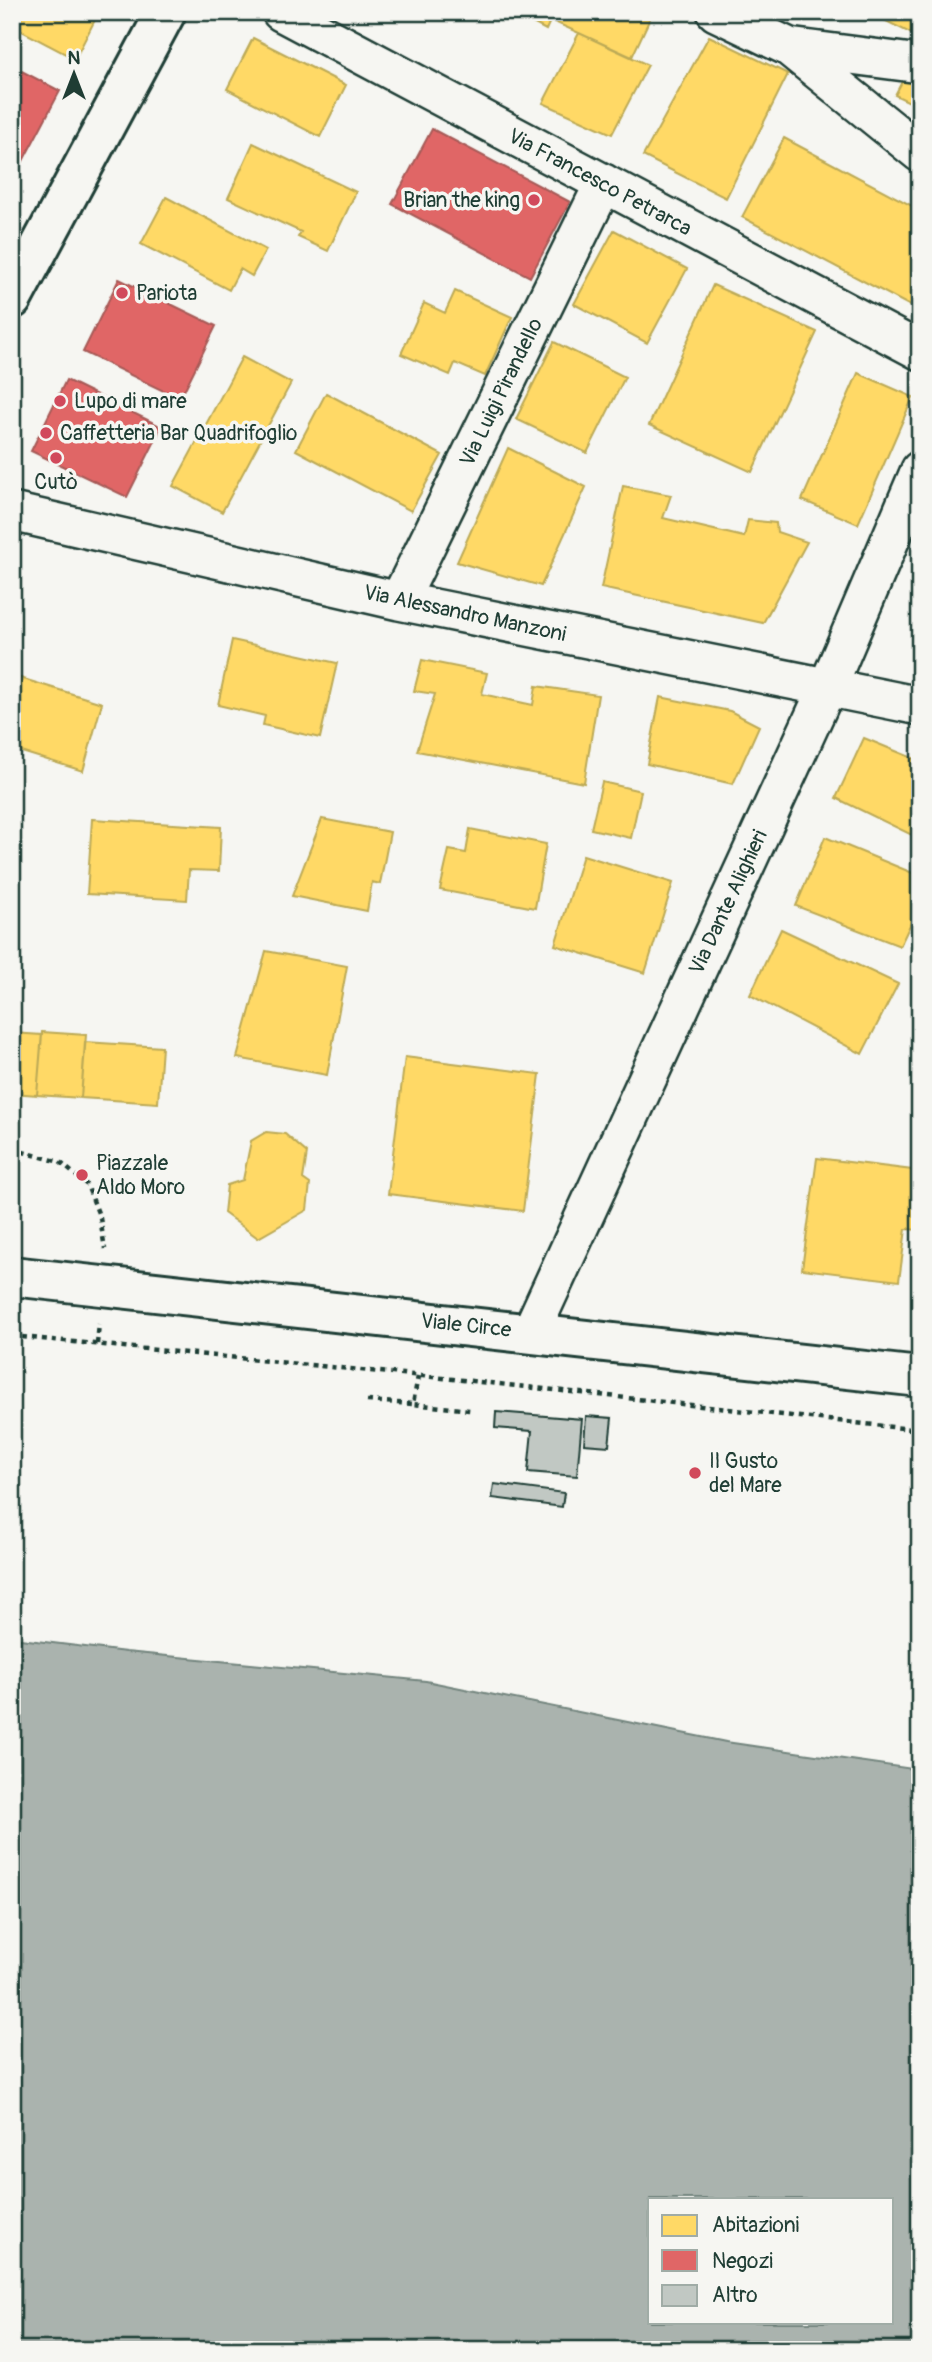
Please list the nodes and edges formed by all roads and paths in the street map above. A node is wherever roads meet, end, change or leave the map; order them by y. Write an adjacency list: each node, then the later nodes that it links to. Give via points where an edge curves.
1 (166, 12): 8 (street)
2 (281, 12): 7 (street, Via Francesco Petrarca)
3 (716, 12): 4 (street)
4 (789, 47): 5 (street); 6 (street)
5 (920, 64)
6 (920, 153)
7 (604, 183): 9 (street, Via Francesco Petrarca); 12 (street, Via Luigi Pirandello)
8 (12, 299)
9 (920, 351)
10 (920, 470): 13 (street, Via Dante Alighieri)
11 (12, 512): 12 (street, Via Alessandro Manzoni)
12 (399, 601): 13 (street, Via Alessandro Manzoni)
13 (828, 686): 14 (street, Via Alessandro Manzoni); 18 (street, Via Dante Alighieri)
14 (920, 706)
15 (12, 1149): 17 (path, via 60,1162 87,1185 105,1244)
16 (12, 1276): 17 (street, Viale Circe)
17 (102, 1285): 18 (street, Viale Circe)
18 (531, 1332): 21 (street, Viale Circe)
19 (12, 1336): 20 (path)
20 (418, 1376): 23 (path); 25 (path)
21 (920, 1377)
22 (367, 1401): 23 (path)
23 (413, 1404): 24 (path)
24 (470, 1410)
25 (920, 1430)
26 (920, 1649): 27 (path)
27 (914, 1698)

